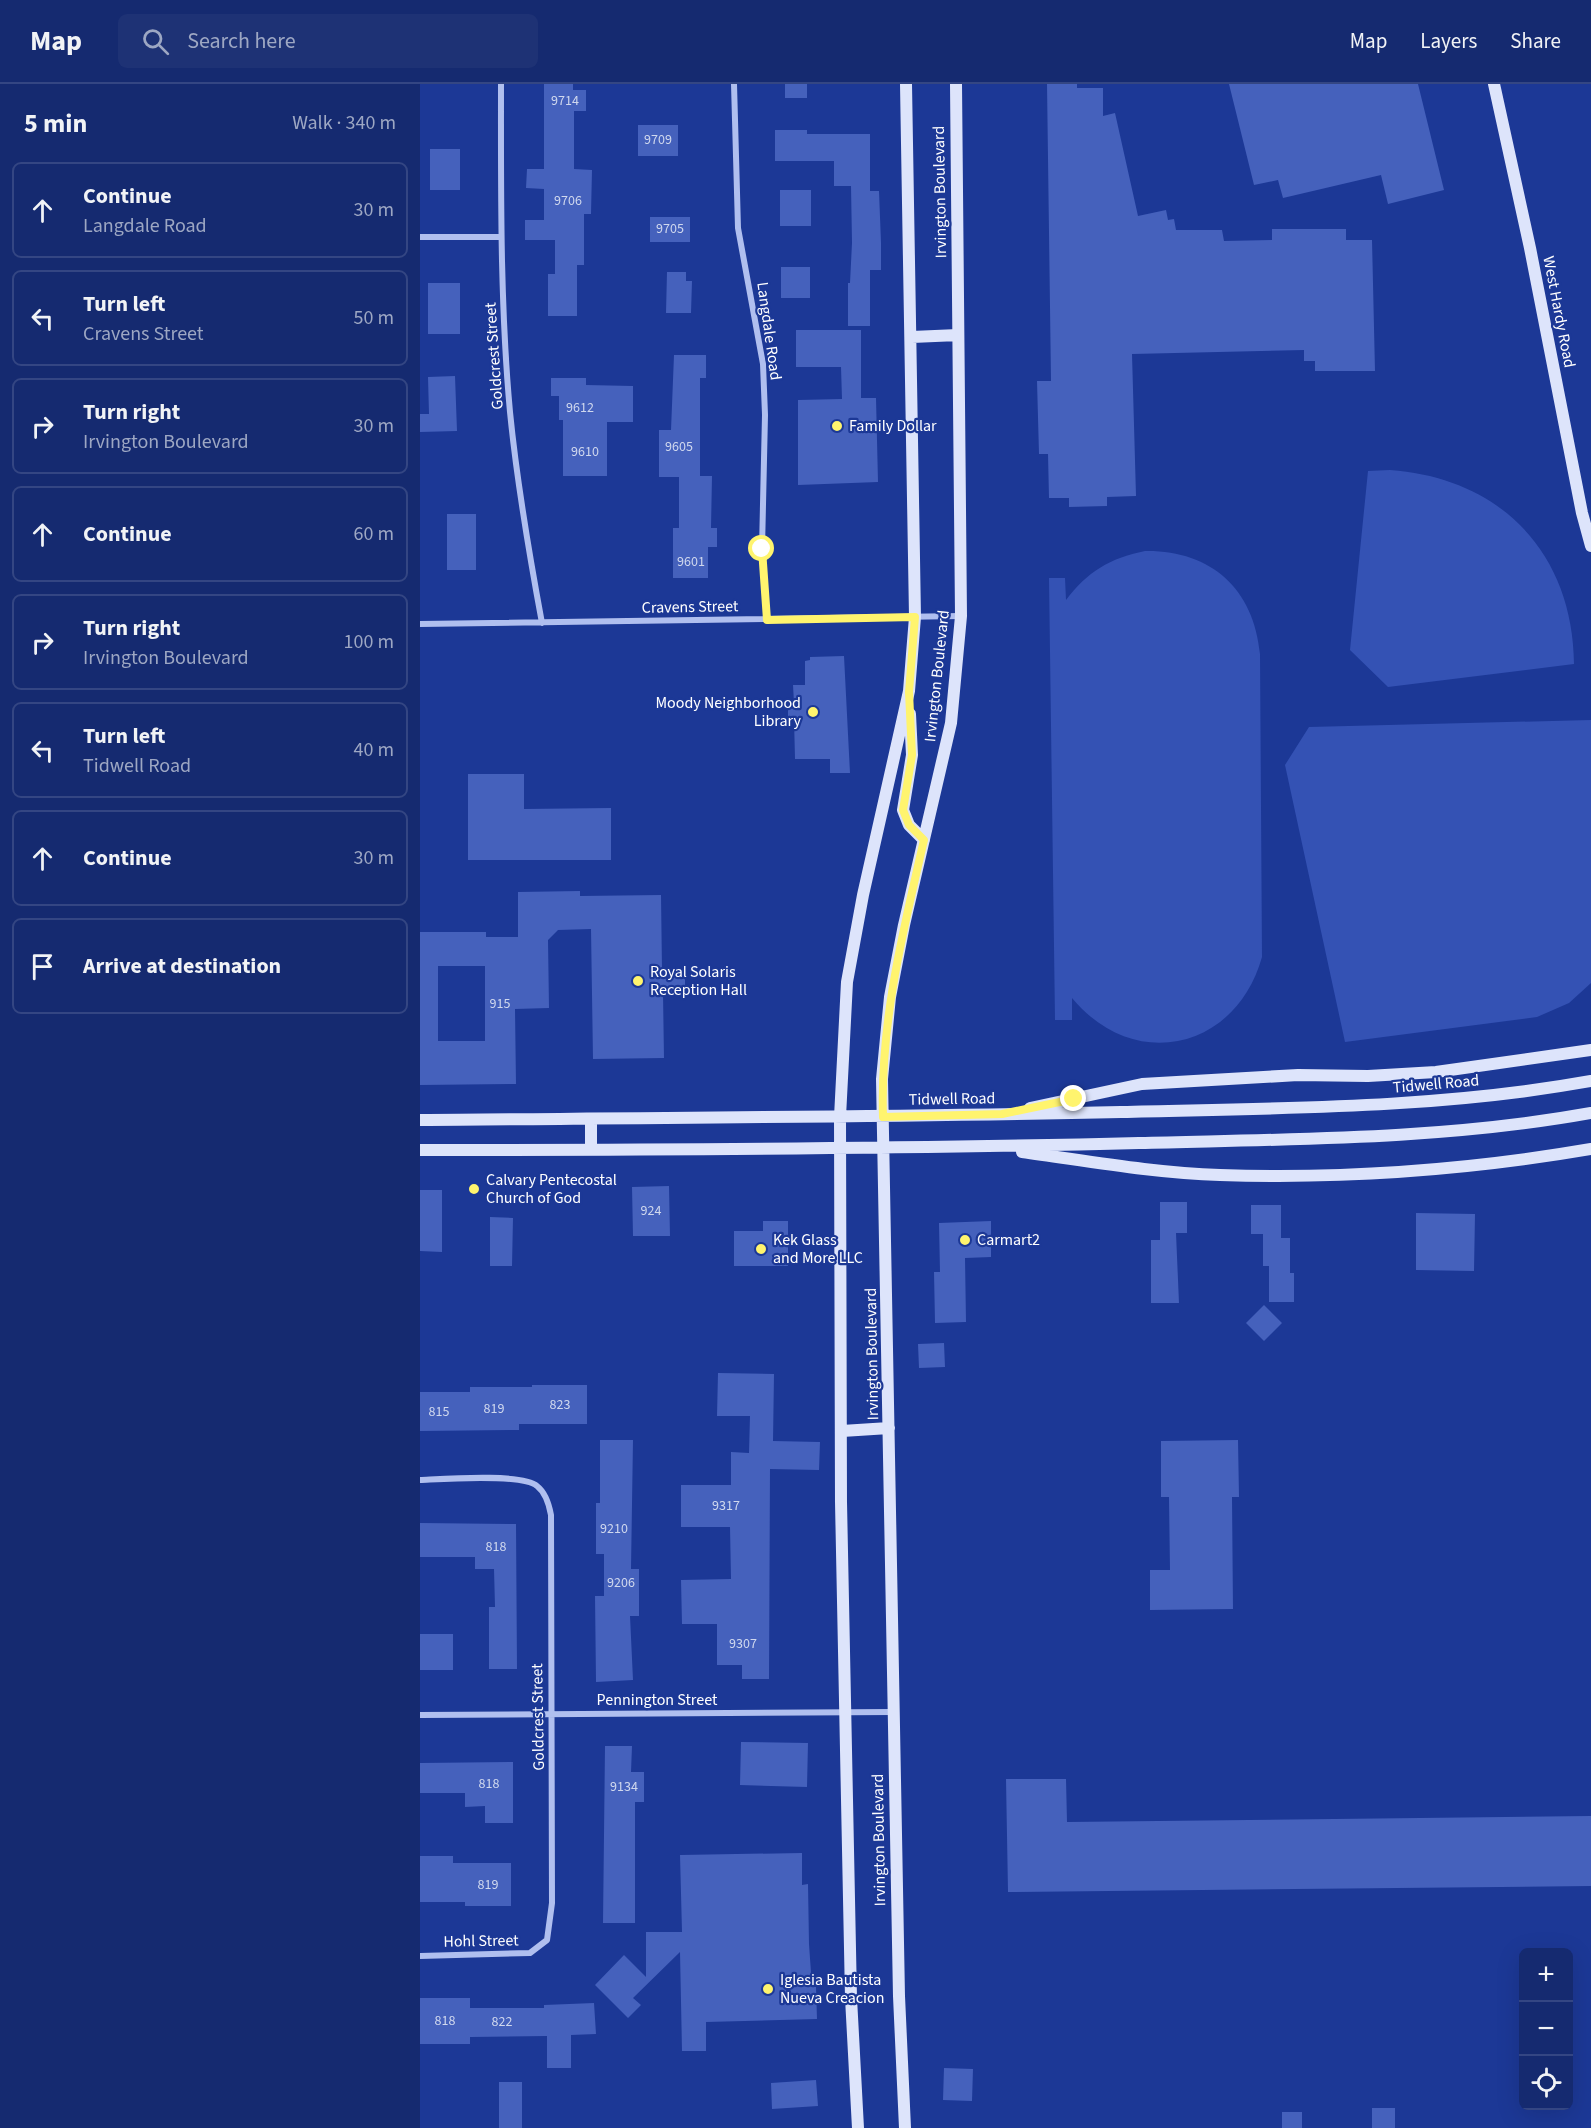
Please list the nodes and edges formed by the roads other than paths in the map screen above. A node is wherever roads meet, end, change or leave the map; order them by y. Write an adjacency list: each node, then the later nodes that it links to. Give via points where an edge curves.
1 (501, 84): 7 (street, Goldcrest Street)
2 (734, 84): 13 (street, Langdale Road, via 738,228 763,364 762,549)
3 (906, 84): 9 (main road, Irvington Boulevard)
4 (956, 84): 8 (main road, Irvington Boulevard)
5 (1494, 84): 10 (main road, West Hardy Road)
6 (420, 237): 7 (street)
7 (501, 237): 14 (street, Goldcrest Street, via 510,411)
8 (958, 335): 9 (main road); 11 (main road, Irvington Boulevard)
9 (912, 337): 12 (main road, Irvington Boulevard)
10 (1591, 546)
11 (961, 615): 12 (street, Cravens Street); 17 (main road, Irvington Boulevard, via 951,723)
12 (915, 617): 13 (street, Cravens Street); 16 (main road, Irvington Boulevard)
13 (767, 620): 14 (street, Cravens Street)
14 (542, 623): 15 (street, Cravens Street)
15 (420, 624)
16 (909, 692): 17 (main road, via 912,755 903,810 909,825); 23 (main road, Irvington Boulevard, via 846,982)
17 (924, 840): 22 (main road, Irvington Boulevard, via 890,997 882,1079)
18 (1591, 1050): 21 (main road, via 1436,1072 1142,1084)
19 (1591, 1081): 21 (main road, Tidwell Road, via 1382,1106)
20 (1591, 1113): 26 (main road, via 1383,1137)
21 (1002, 1114): 22 (main road, Tidwell Road)
22 (883, 1117): 23 (main road, Tidwell Road); 28 (main road, Irvington Boulevard)
23 (840, 1118): 24 (main road, Tidwell Road); 27 (main road, Irvington Boulevard)
24 (591, 1119): 25 (main road, Tidwell Road); 31 (main road)
25 (420, 1120)
26 (986, 1147): 28 (main road); 29 (main road, via 1141,1169 1219,1175 1326,1176 1441,1168)
27 (839, 1149): 28 (main road); 31 (main road); 33 (main road, Irvington Boulevard)
28 (884, 1149): 32 (main road, Irvington Boulevard)
29 (1591, 1149)
30 (420, 1150): 31 (main road)
31 (591, 1150)
32 (889, 1428): 33 (main road); 36 (main road, Irvington Boulevard)
33 (842, 1431): 35 (main road, Irvington Boulevard)
34 (420, 1480): 37 (street, Goldcrest Street, via 522,1479 538,1486 548,1501)
35 (845, 1713): 36 (street, Pennington Street); 37 (street, Pennington Street); 41 (main road, Irvington Boulevard)
36 (893, 1713): 42 (main road, Irvington Boulevard, via 898,1996)
37 (552, 1714): 38 (street, Pennington Street); 39 (street, Goldcrest Street, via 552,1903 547,1940)
38 (420, 1715)
39 (541, 1947): 40 (street, Hohl Street, via 531,1953 511,1955)
40 (420, 1956)
41 (858, 2128)
42 (905, 2128)

